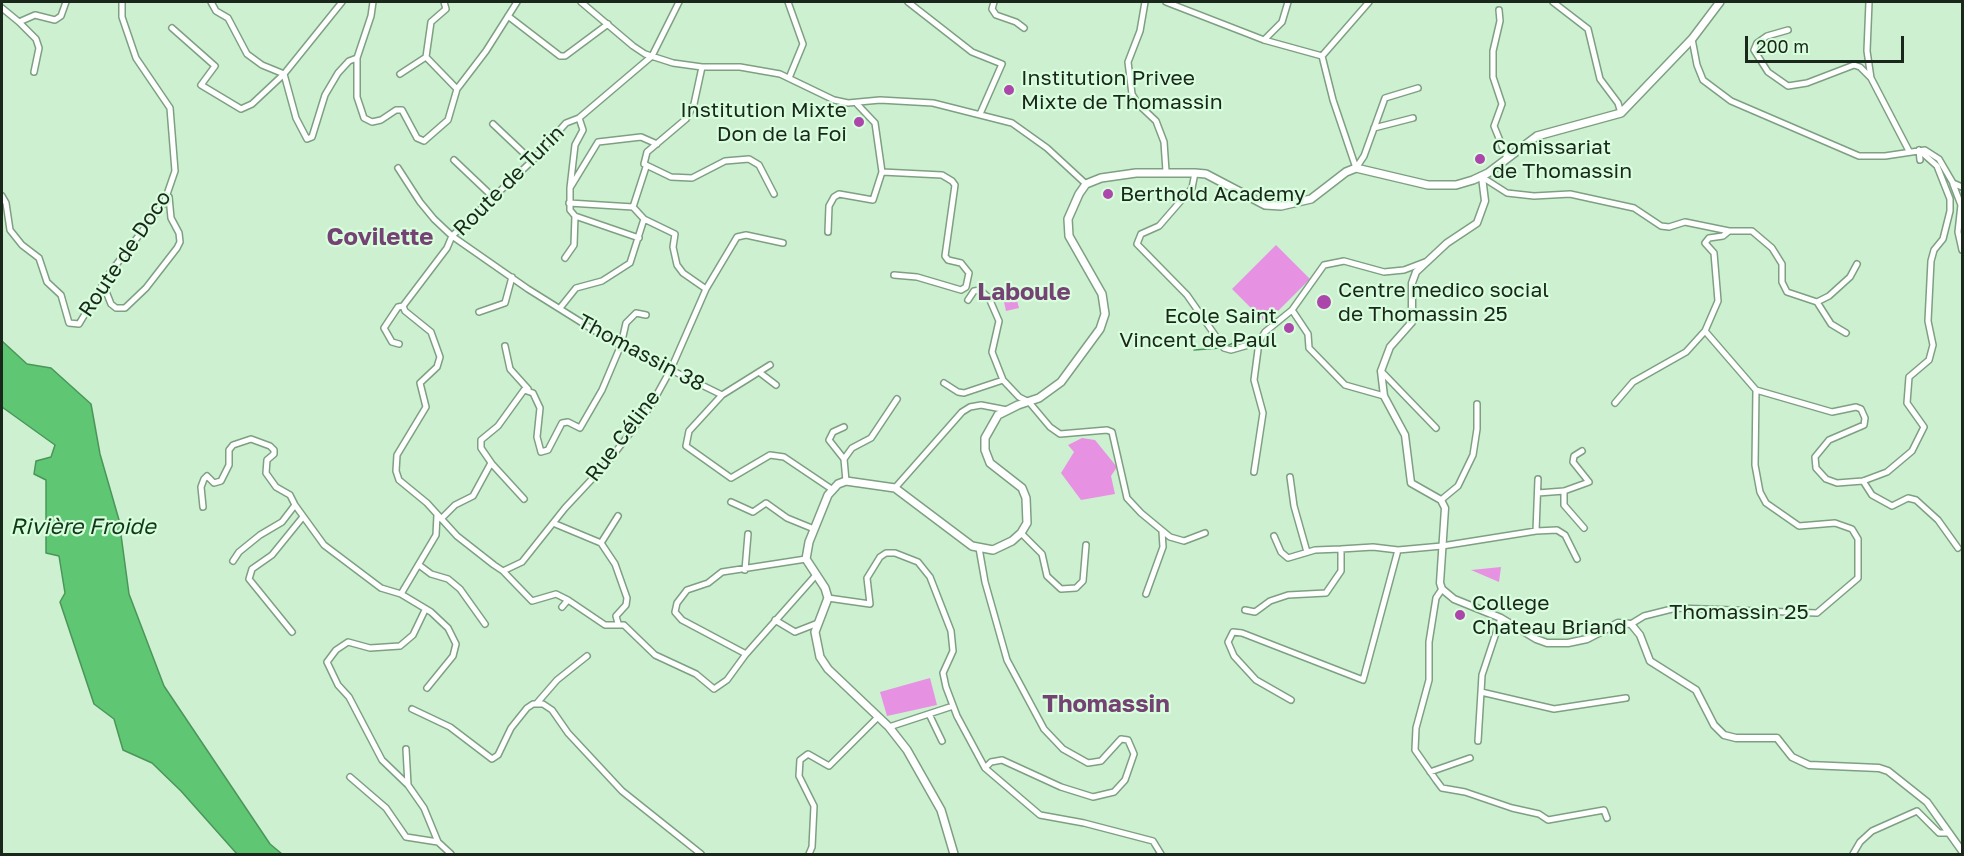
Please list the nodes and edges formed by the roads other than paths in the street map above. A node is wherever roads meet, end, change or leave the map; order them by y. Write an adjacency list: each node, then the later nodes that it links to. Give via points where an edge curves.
1 (66, 2): 23 (street, via 58,18 34,15)
2 (122, 2): 69 (street, Route de Doco, via 122,17 133,52 170,108 175,171)
3 (212, 2): 36 (street, via 216,11 228,18 247,54)
4 (342, 2): 36 (street)
5 (373, 2): 33 (street)
6 (444, 2): 32 (street, via 446,9 431,22)
7 (517, 2): 22 (street)
8 (581, 2): 24 (street)
9 (679, 2): 30 (street, Route de Turin)
10 (788, 2): 38 (street, via 803,44)
11 (908, 2): 44 (street, via 972,52 1002,64)
12 (994, 2): 26 (street, via 992,9 996,15)
13 (1145, 2): 59 (street, via 1140,31 1128,62 1132,94 1156,121 1164,142)
14 (1166, 2): 29 (street)
15 (1288, 2): 29 (street, via 1282,22)
16 (1369, 2): 31 (street)
17 (1553, 2): 43 (street, via 1588,29 1600,79)
18 (1720, 2): 28 (main road)
19 (1869, 2): 39 (street, via 1867,51)
20 (2, 8): 23 (street)
21 (1499, 10): 52 (street, via 1493,76 1502,104 1494,126)
22 (508, 16): 24 (street, via 560,56); 41 (street)
23 (19, 22): 35 (street, via 36,39 39,48)
24 (608, 24): 30 (street, via 633,46)
25 (172, 28): 36 (street, via 215,66 201,85 241,109 252,104)
26 (1024, 28)
27 (1788, 30): 39 (street, via 1767,36 1754,50 1768,72 1788,86 1854,65)
28 (1692, 39): 43 (main road); 51 (street, via 1703,80 1731,101 1858,156)
29 (1264, 40): 31 (street)
30 (652, 56): 34 (street); 45 (street, Route de Turin)
31 (1322, 56): 58 (street)
32 (426, 57): 37 (street); 41 (street)
33 (357, 58): 36 (street, via 338,73 325,95 310,140 304,137 296,118); 41 (street, via 357,97 364,118 372,122 402,110 420,141 448,120)
34 (702, 67): 38 (street, via 740,66); 49 (street, via 694,104 686,119)
35 (34, 72)
36 (284, 74)
37 (400, 74)
38 (789, 78): 42 (street, via 834,100)
39 (1871, 78): 51 (street)
40 (1418, 88): 48 (street, via 1387,96)
41 (457, 89)
42 (857, 104): 44 (street, via 910,100); 60 (street, via 874,123)
43 (1621, 113): 52 (main road, via 1546,132)
44 (980, 114): 64 (street, via 1026,131)
45 (579, 118): 55 (street, Route de Turin, via 566,123); 66 (street, via 583,130 575,145)
46 (1413, 118): 48 (street)
47 (493, 124): 55 (street)
48 (1374, 128): 58 (street)
49 (657, 144): 56 (street, via 644,156); 66 (street, via 641,137 598,142)
50 (1919, 150): 51 (street); 54 (street); 63 (street, via 1939,159); 126 (street, via 1937,166 1950,199 1943,239 1932,254 1928,321 1933,345 1929,360 1909,378 1907,403 1924,427 1912,451 1887,472)
51 (1909, 151)
52 (1507, 158): 62 (main road)
53 (454, 160): 70 (street)
54 (1920, 160)
55 (532, 161): 70 (street, Route de Turin)
56 (646, 167): 67 (street, via 671,177 692,178 724,161 749,159 759,165); 72 (street)
57 (398, 168): 77 (street, Thomassin 38, via 420,202)
58 (1356, 168): 61 (main road, via 1311,199 1281,206 1265,205); 62 (main road, via 1428,185 1456,185)
59 (1166, 171): 61 (main road); 64 (main road, via 1101,178)
60 (882, 172): 76 (street, via 873,200 839,194 834,197 829,206); 84 (street, via 942,175 952,181 955,186 945,256 961,262 969,273 961,290 917,277)
61 (1195, 172): 97 (street, via 1192,188 1159,226 1141,234 1137,244 1187,295 1224,348)
62 (1482, 177): 75 (street, via 1507,192 1570,194 1634,208 1662,226 1684,222); 82 (street, via 1485,201 1477,223)
63 (1953, 183): 65 (street); 80 (street, via 1961,205 1958,232)
64 (1086, 184): 113 (main road, via 1068,219 1069,236 1101,294 1105,314 1100,329 1064,380)
65 (1962, 187)
66 (570, 188): 71 (street)
67 (774, 194)
68 (2, 196): 86 (street, Route de Doco, via 10,230 39,258 47,282 61,295 69,323 79,324)
69 (168, 196): 86 (street, Route de Doco); 86 (street, via 171,218 179,233 177,248 125,308 111,304)
70 (494, 198): 77 (street, Route de Turin)
71 (569, 203): 72 (street); 73 (street)
72 (633, 207): 74 (street)
73 (575, 216): 78 (street); 81 (street, via 574,245)
74 (644, 219): 78 (street); 87 (street, via 675,234 677,265)
75 (1729, 231): 89 (street, via 1752,231 1772,248 1782,264 1782,282 1787,292); 95 (street, via 1705,243 1714,253 1719,301)
76 (828, 232)
77 (452, 236): 85 (street, Thomassin 38); 90 (street, Route de Turin)
78 (639, 238): 91 (street, via 630,263 602,281 576,288)
79 (783, 243): 87 (street, Rue Céline, via 739,235)
80 (1962, 250)
81 (565, 258)
82 (1425, 262): 92 (street, via 1384,272 1344,261 1324,265); 103 (street, via 1413,277 1412,322 1390,347)
83 (1857, 264): 89 (street, via 1851,277)
84 (894, 275)
85 (512, 277): 91 (street, Thomassin 38); 93 (street, via 505,303)
86 (103, 284)
87 (706, 289): 102 (street, Rue Céline)
88 (969, 300): 105 (street, via 974,291 980,290 994,308 999,321 992,352)
89 (1816, 302): 96 (street, via 1831,324)
90 (404, 306): 98 (street, Route de Turin, via 398,307 384,328 392,342); 138 (street, via 431,332 440,361 420,383 426,407 397,455 396,471 406,489)
91 (560, 308): 99 (street, Thomassin 38)
92 (1292, 310): 97 (street, via 1265,332); 111 (street, via 1308,334 1309,348 1345,385)
93 (479, 312)
94 (646, 315): 99 (street, via 630,316)
95 (1705, 331): 109 (street); 114 (street, via 1686,352 1633,382)
96 (1846, 333)
97 (1259, 342): 122 (street, via 1254,380 1263,413)
98 (399, 344)
99 (621, 345): 102 (street, Thomassin 38); 108 (street, via 582,426 562,423 544,453 537,447 540,408)
100 (505, 346): 108 (street, via 510,369)
101 (770, 365): 104 (street)
102 (671, 369): 110 (street, Thomassin 38); 139 (street, Rue Céline, via 650,407)
103 (1381, 371): 111 (street); 118 (street)
104 (759, 372): 107 (street); 110 (street)
105 (1003, 380): 106 (street, via 964,393); 113 (street)
106 (944, 383)
107 (776, 384)
108 (528, 389): 121 (street, via 520,393 498,426 481,440 481,448)
109 (1756, 390): 126 (street, via 1832,411 1861,409 1864,424 1829,440 1815,456 1816,468 1826,479 1837,483); 176 (street, Thomassin 25, via 1755,465 1760,492 1766,503 1799,526 1835,523 1852,529 1858,539 1858,578 1817,613 1676,608 1644,616)
110 (722, 395): 128 (street, Thomassin 38, via 689,431 685,442 688,449 731,478 776,454)
111 (1384, 396): 132 (street, via 1405,435 1411,483)
112 (897, 399): 120 (street, via 872,438 852,448)
113 (1029, 402): 116 (main road); 142 (street, via 1060,434 1112,432 1127,498)
114 (1615, 403)
115 (1477, 404): 132 (street, via 1473,455 1458,486)
116 (1007, 410): 127 (street, via 981,405 962,412); 144 (main road, via 990,425 985,450 990,463 1022,488 1027,523)
117 (844, 428): 120 (street, via 832,432 829,440)
118 (1436, 428)
119 (1582, 451): 129 (street, via 1574,456 1573,462 1588,482)
120 (844, 459): 125 (street)
121 (491, 463): 131 (street); 138 (street, via 473,496)
122 (1254, 472)
123 (1290, 477): 155 (street)
124 (1538, 479): 130 (street)
125 (846, 481): 127 (main road); 128 (main road)
126 (1863, 481): 152 (street, via 1872,495 1892,506 1908,498 1916,500 1938,520)
127 (895, 488): 151 (main road)
128 (833, 490): 141 (main road)
129 (1564, 491): 130 (street); 140 (street, via 1564,505)
130 (1538, 493): 143 (street)
131 (524, 499)
132 (1441, 500): 150 (street, via 1445,508)
133 (731, 502): 141 (street, via 753,512 766,503 787,518)
134 (295, 505): 135 (street, via 290,495 276,487 266,473 267,460 274,450 251,439 229,450 229,465 221,481 214,483 207,476 204,478); 137 (street); 158 (street, via 282,522 260,535)
135 (202, 507)
136 (618, 516): 148 (street)
137 (302, 518): 164 (street, via 324,545 381,588); 177 (street, via 272,555 252,569 249,579)
138 (440, 518): 159 (street, via 436,535); 161 (street)
139 (553, 523): 148 (street); 161 (street, Rue Céline, via 522,562)
140 (1584, 528)
141 (814, 529): 156 (main road)
142 (1161, 529): 145 (street, via 1184,541); 165 (street, via 1162,547)
143 (1536, 531): 150 (street); 157 (street, via 1557,530 1565,535)
144 (1020, 533): 149 (street, via 1042,554 1047,576 1061,589 1076,588 1083,581); 151 (main road, via 993,550)
145 (1205, 533)
146 (748, 534): 160 (street)
147 (1274, 536): 155 (street, via 1288,558)
148 (601, 543): 173 (street, via 615,564 627,598 616,616)
149 (1086, 545)
150 (1442, 546): 154 (street); 163 (street)
151 (979, 548): 194 (street, via 1007,660 1044,729 1063,749 1088,764 1101,761 1121,739 1128,740 1134,754 1125,780 1114,792 1094,797 1061,787 1002,760)
152 (1958, 548)
153 (1341, 549): 154 (street); 155 (street); 170 (street, via 1341,571 1326,592 1288,595 1255,612)
154 (1398, 550): 183 (street, via 1363,680 1242,633 1229,635 1231,649 1256,680)
155 (1307, 552)
156 (806, 559): 160 (street); 162 (main road)
157 (1577, 559)
158 (233, 561)
159 (419, 565): 164 (street); 175 (street, via 460,589)
160 (745, 570): 178 (street, via 722,573 687,590 675,608 682,620)
161 (503, 571): 167 (street, via 532,601 556,594)
162 (816, 575): 166 (main road); 172 (street)
163 (1442, 589): 171 (street, Thomassin 25, via 1454,599); 195 (street, via 1436,598 1429,642 1429,680 1416,728 1415,750)
164 (401, 594): 169 (street)
165 (1146, 594)
166 (828, 598): 174 (main road); 185 (street, via 870,604 867,578 880,557 895,553 918,562 930,577 951,630 953,651 944,673)
167 (568, 600): 168 (street); 173 (street, via 605,625)
168 (562, 607)
169 (425, 610): 180 (street, via 448,628 456,645 448,664); 197 (street, via 413,635 400,646 370,648 348,642 327,662 382,760)
170 (1245, 610)
171 (1502, 618): 176 (street, Thomassin 25, via 1547,643 1578,641 1618,623); 181 (street, via 1482,675)
172 (776, 620): 174 (street, via 795,632); 178 (street)
173 (618, 623): 178 (street, via 630,628 655,655 696,674 714,689 727,680)
174 (818, 623): 188 (main road, via 816,644 820,657)
175 (485, 624)
176 (1631, 624): 199 (street, via 1650,661 1696,690 1714,725 1724,735 1777,738 1792,757 1809,765 1888,771 1927,802)
177 (292, 632)
178 (746, 654)
179 (587, 656): 184 (street, via 557,680)
180 (427, 688)
181 (1481, 692): 182 (street, via 1554,709); 191 (street)
182 (1626, 698)
183 (1291, 700)
184 (537, 703): 186 (street, via 515,722 492,759 450,728); 204 (street, via 552,710 622,791)
185 (953, 706): 187 (street); 194 (street)
186 (412, 709)
187 (929, 714): 189 (street); 190 (street)
188 (878, 717): 189 (main road); 201 (street, via 829,766 808,754 800,760 799,776 814,806)
189 (889, 727): 207 (main road, via 927,782 941,810)
190 (942, 741)
191 (1478, 741)
192 (406, 749): 197 (street)
193 (1470, 758): 195 (street)
194 (985, 768): 208 (street, via 1040,815 1084,822 1153,841)
195 (1430, 772): 198 (street, via 1442,788 1539,813 1548,820 1604,810)
196 (350, 777): 200 (street, via 386,808 406,837)
197 (408, 785): 200 (street, via 424,808)
198 (1607, 818)
199 (1948, 833): 202 (street); 209 (street, via 1939,833 1917,811 1872,831)
200 (438, 842): 203 (street)
201 (812, 848): 205 (street); 206 (street)
202 (1962, 851)
203 (451, 855)
204 (701, 855)
205 (809, 855)
206 (816, 855)
207 (954, 855)
208 (1161, 855)
209 (1853, 855)

